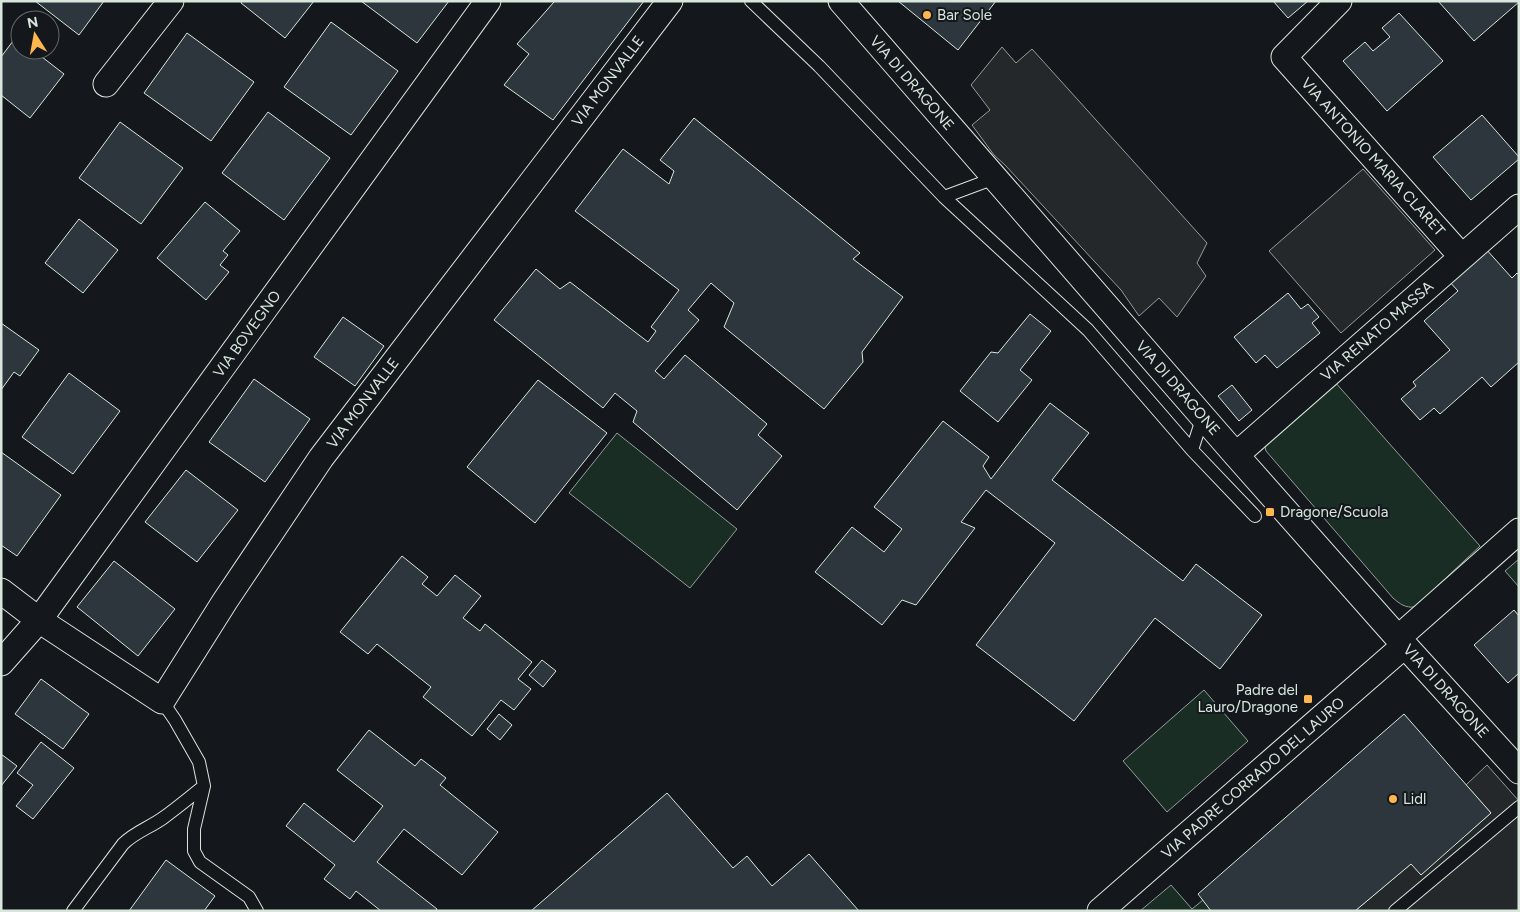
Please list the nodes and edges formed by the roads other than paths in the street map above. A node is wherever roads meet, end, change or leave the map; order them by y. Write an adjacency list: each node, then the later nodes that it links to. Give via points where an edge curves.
1 (171, 1): 7 (street)
2 (488, 1): 18 (street, VIA BOVEGNO)
3 (670, 1): 21 (street, VIA MONVALLE, via 321,458 224,601)
4 (751, 1): 9 (lane, via 819,66)
5 (1339, 1): 11 (street, VIA ANTONIO MARIA CLARET, via 1284,57)
6 (848, 4): 8 (street, VIA DI DRAGONE)
7 (106, 84)
8 (995, 178): 9 (lane); 12 (street, VIA DI DRAGONE)
9 (944, 197): 13 (lane, via 1088,330)
10 (1519, 207): 11 (street, VIA RENATO MASSA)
11 (1462, 257): 14 (street, VIA RENATO MASSA)
12 (1203, 416): 13 (lane); 14 (street, VIA DI DRAGONE)
13 (1192, 450): 15 (lane)
14 (1236, 454): 19 (street, VIA DI DRAGONE)
15 (1255, 516)
16 (1519, 532): 19 (street, VIA PADRE CORRADO DEL LAURO)
17 (1, 591): 18 (street)
18 (39, 620): 20 (street, VIA BOVEGNO); 21 (street)
19 (1401, 641): 22 (street, VIA DI DRAGONE); 27 (street, VIA PADRE CORRADO DEL LAURO)
20 (1, 664)
21 (162, 701): 23 (lane, via 199,762)
22 (1519, 771)
23 (204, 786): 25 (lane, via 163,818 133,834); 26 (lane, via 194,829 194,851 200,862 249,897)
24 (1519, 807): 28 (lane)
25 (73, 911)
26 (256, 911)
27 (1100, 911)
28 (1395, 911)

